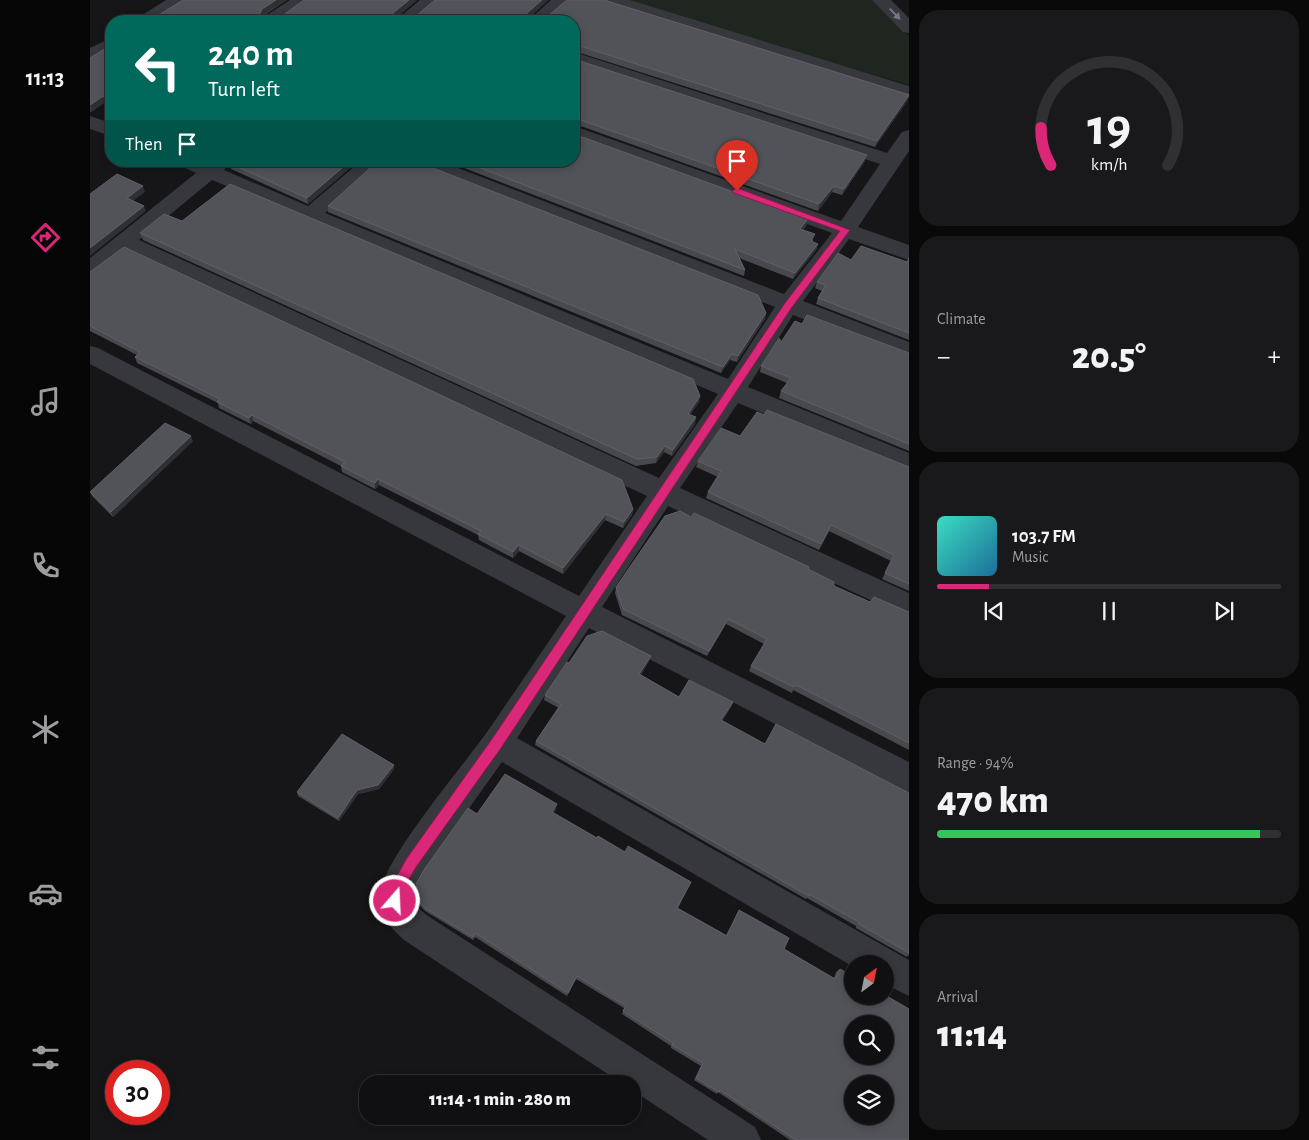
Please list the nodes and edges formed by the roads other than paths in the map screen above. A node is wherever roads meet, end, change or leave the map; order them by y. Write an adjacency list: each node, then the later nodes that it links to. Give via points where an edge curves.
1 (178, 0): 7 (street)
2 (302, 0): 8 (street)
3 (431, 0): 9 (street)
4 (562, 0): 10 (street)
5 (612, 0): 15 (street)
6 (881, 0): 11 (street, one-way to 11)
7 (154, 15)
8 (279, 15)
9 (412, 15)
10 (544, 15)
11 (909, 28)
12 (105, 47): 13 (street)
13 (90, 56)
14 (580, 59): 20 (street)
15 (909, 92)
16 (90, 122): 17 (street)
17 (105, 127)
18 (580, 134): 26 (street)
19 (909, 136): 20 (street)
20 (891, 161): 26 (street)
21 (216, 167): 27 (street)
22 (219, 167): 25 (street)
23 (366, 167): 25 (street)
24 (436, 167): 30 (street)
25 (310, 215): 33 (street)
26 (845, 230): 28 (street); 30 (street)
27 (125, 242): 29 (street); 35 (street)
28 (909, 253)
29 (90, 269)
30 (788, 305): 31 (street); 33 (street)
31 (909, 351)
32 (90, 354): 37 (street)
33 (734, 390): 34 (street); 35 (street)
34 (909, 464)
35 (663, 492): 36 (street); 37 (street)
36 (909, 606)
37 (584, 612): 38 (street); 39 (street)
38 (497, 744): 40 (street); 43 (street, via 411,862 397,888 395,901 402,916)
39 (909, 778)
40 (866, 955)
41 (894, 971): 42 (street)
42 (909, 979)
43 (742, 1140)

